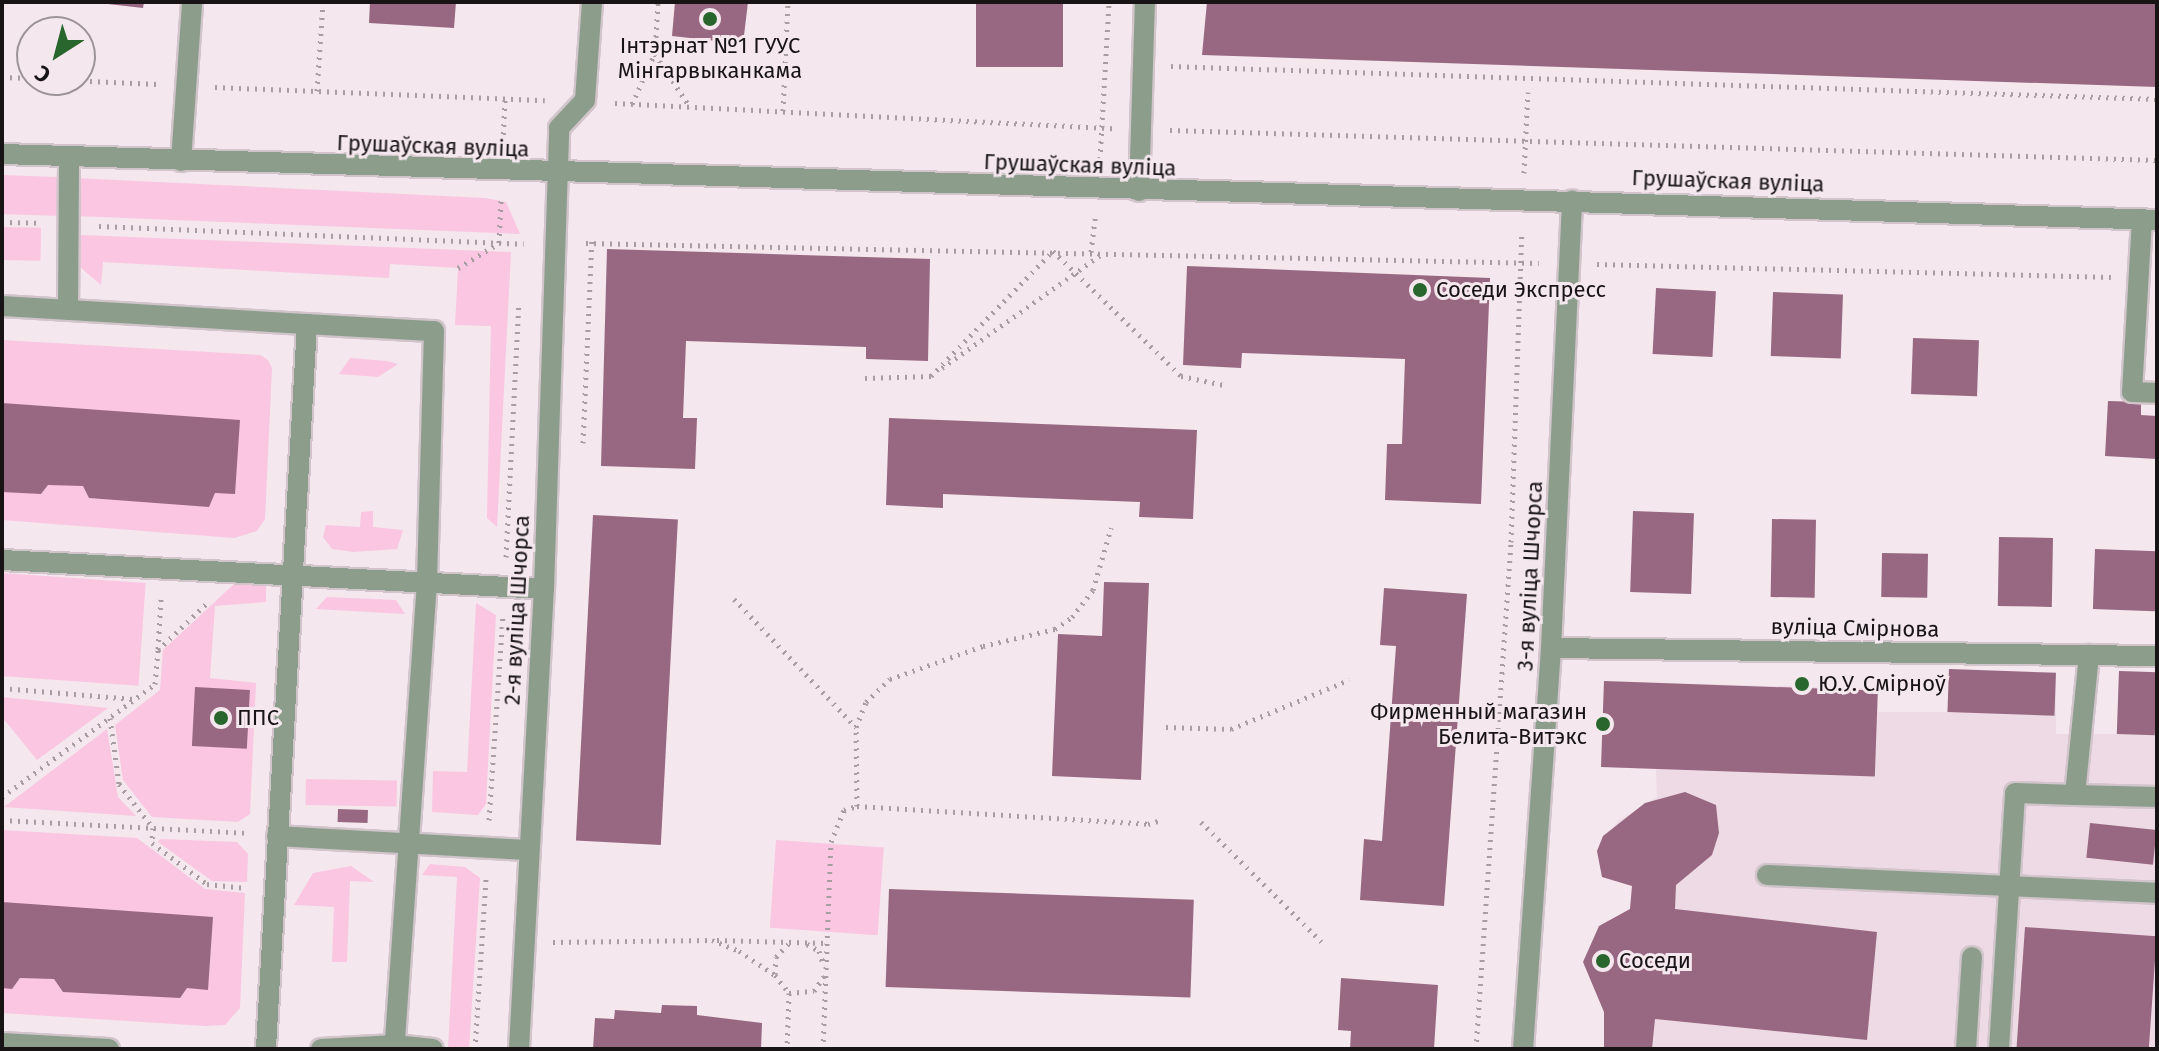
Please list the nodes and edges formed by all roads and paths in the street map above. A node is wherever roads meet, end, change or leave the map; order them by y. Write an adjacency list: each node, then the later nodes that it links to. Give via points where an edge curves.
1 (192, 2): 22 (street)
2 (323, 2): 10 (path)
3 (592, 2): 23 (street, 2-я вуліца Шчорса, via 585,100 559,128)
4 (658, 2): 8 (path)
5 (788, 2): 15 (path)
6 (1109, 2): 16 (path)
7 (1145, 2): 17 (street)
8 (655, 53): 13 (path); 14 (path)
9 (1159, 65): 12 (path)
10 (317, 91)
11 (1528, 92): 18 (path)
12 (2157, 99)
13 (632, 104)
14 (690, 107)
15 (783, 111)
16 (1101, 128)
17 (1142, 128): 18 (path); 24 (street)
18 (1525, 141): 21 (path); 25 (path)
19 (2, 154): 20 (street, Грушаўская вуліца)
20 (69, 156): 22 (street, Грушаўская вуліца); 29 (street)
21 (2157, 160)
22 (181, 161): 23 (street, Грушаўская вуліца)
23 (556, 174): 24 (street, Грушаўская вуліца); 32 (street, 2-я вуліца Шчорса)
24 (1139, 191): 25 (street, Грушаўская вуліца)
25 (1523, 200): 26 (street, Грушаўская вуліца); 36 (path)
26 (1572, 200): 27 (street, Грушаўская вуліца); 37 (street, 3-я вуліца Шчорса)
27 (2150, 220): 40 (street)
28 (2, 222): 29 (path)
29 (69, 225): 30 (path); 43 (street)
30 (499, 243): 31 (path); 38 (path)
31 (522, 244): 32 (path); 35 (path)
32 (552, 245): 33 (path, via 592,240); 55 (street, 2-я вуліца Шчорса)
33 (1053, 251): 34 (path); 39 (path); 45 (path)
34 (1104, 252): 36 (path); 39 (path)
35 (521, 257)
36 (1521, 263): 37 (path); 103 (path, via 1511,542)
37 (1570, 263): 40 (path); 57 (street, 3-я вуліца Шчорса)
38 (458, 268)
39 (1075, 273): 45 (path); 47 (path, via 1181,376)
40 (2139, 278): 48 (street, via 2132,392)
41 (520, 297): 54 (path)
42 (2, 306): 43 (street)
43 (68, 310): 44 (street)
44 (307, 324): 52 (street); 53 (street, via 434,331)
45 (931, 376): 46 (path)
46 (865, 378)
47 (1224, 385)
48 (2157, 393)
49 (1111, 528): 64 (path, via 1093,590 1072,617 1055,629 983,646 890,679 866,702)
50 (2, 560): 51 (street)
51 (237, 571): 52 (street); 62 (path, via 158,650 155,684)
52 (296, 575): 53 (street); 74 (street)
53 (427, 582): 54 (street); 75 (street)
54 (505, 588): 55 (street); 76 (path)
55 (544, 589): 77 (street, 2-я вуліца Шчорса)
56 (734, 599): 64 (path)
57 (1551, 648): 58 (street, вуліца Смірнова); 104 (street, 3-я вуліца Шчорса)
58 (2089, 655): 59 (street, вуліца Смірнова); 66 (street)
59 (2157, 656)
60 (1349, 680): 65 (path, via 1231,729)
61 (2, 688): 62 (path)
62 (135, 699): 63 (path)
63 (110, 718): 67 (path); 73 (path, via 119,784)
64 (856, 727): 69 (path)
65 (1166, 727)
66 (2075, 795): 68 (street); 79 (street, via 2015,793)
67 (2, 797)
68 (2157, 797)
69 (857, 806): 71 (path, via 1148,824); 86 (path, via 844,810 831,842)
70 (2, 820): 73 (path)
71 (1161, 820)
72 (1201, 822): 87 (path)
73 (153, 828): 74 (path); 80 (path, via 152,843 207,884)
74 (277, 836): 75 (street); 96 (street)
75 (408, 844): 76 (street); 93 (street)
76 (488, 847): 77 (street); 99 (path)
77 (526, 850): 100 (street, 2-я вуліца Шчорса)
78 (1767, 875): 79 (street)
79 (2010, 885): 81 (street); 106 (street)
80 (251, 888)
81 (2157, 893)
82 (712, 940): 83 (path); 84 (path); 90 (path)
83 (553, 942)
84 (790, 942): 85 (path); 90 (path, via 776,957)
85 (804, 942): 86 (path); 89 (path, via 819,951)
86 (827, 943): 89 (path)
87 (1323, 943)
88 (1972, 957): 105 (street)
89 (826, 971): 91 (path, via 814,991); 102 (path)
90 (775, 975): 91 (path)
91 (789, 993): 101 (path)
92 (2, 1043): 94 (street)
93 (395, 1045): 97 (street); 98 (street)
94 (44, 1047): 95 (street)
95 (109, 1049)
96 (266, 1049)
97 (321, 1049)
98 (433, 1049)
99 (475, 1049)
100 (519, 1049)
101 (787, 1049)
102 (823, 1049)
103 (1476, 1049)
104 (1523, 1049)
105 (1966, 1049)
106 (1999, 1049)

